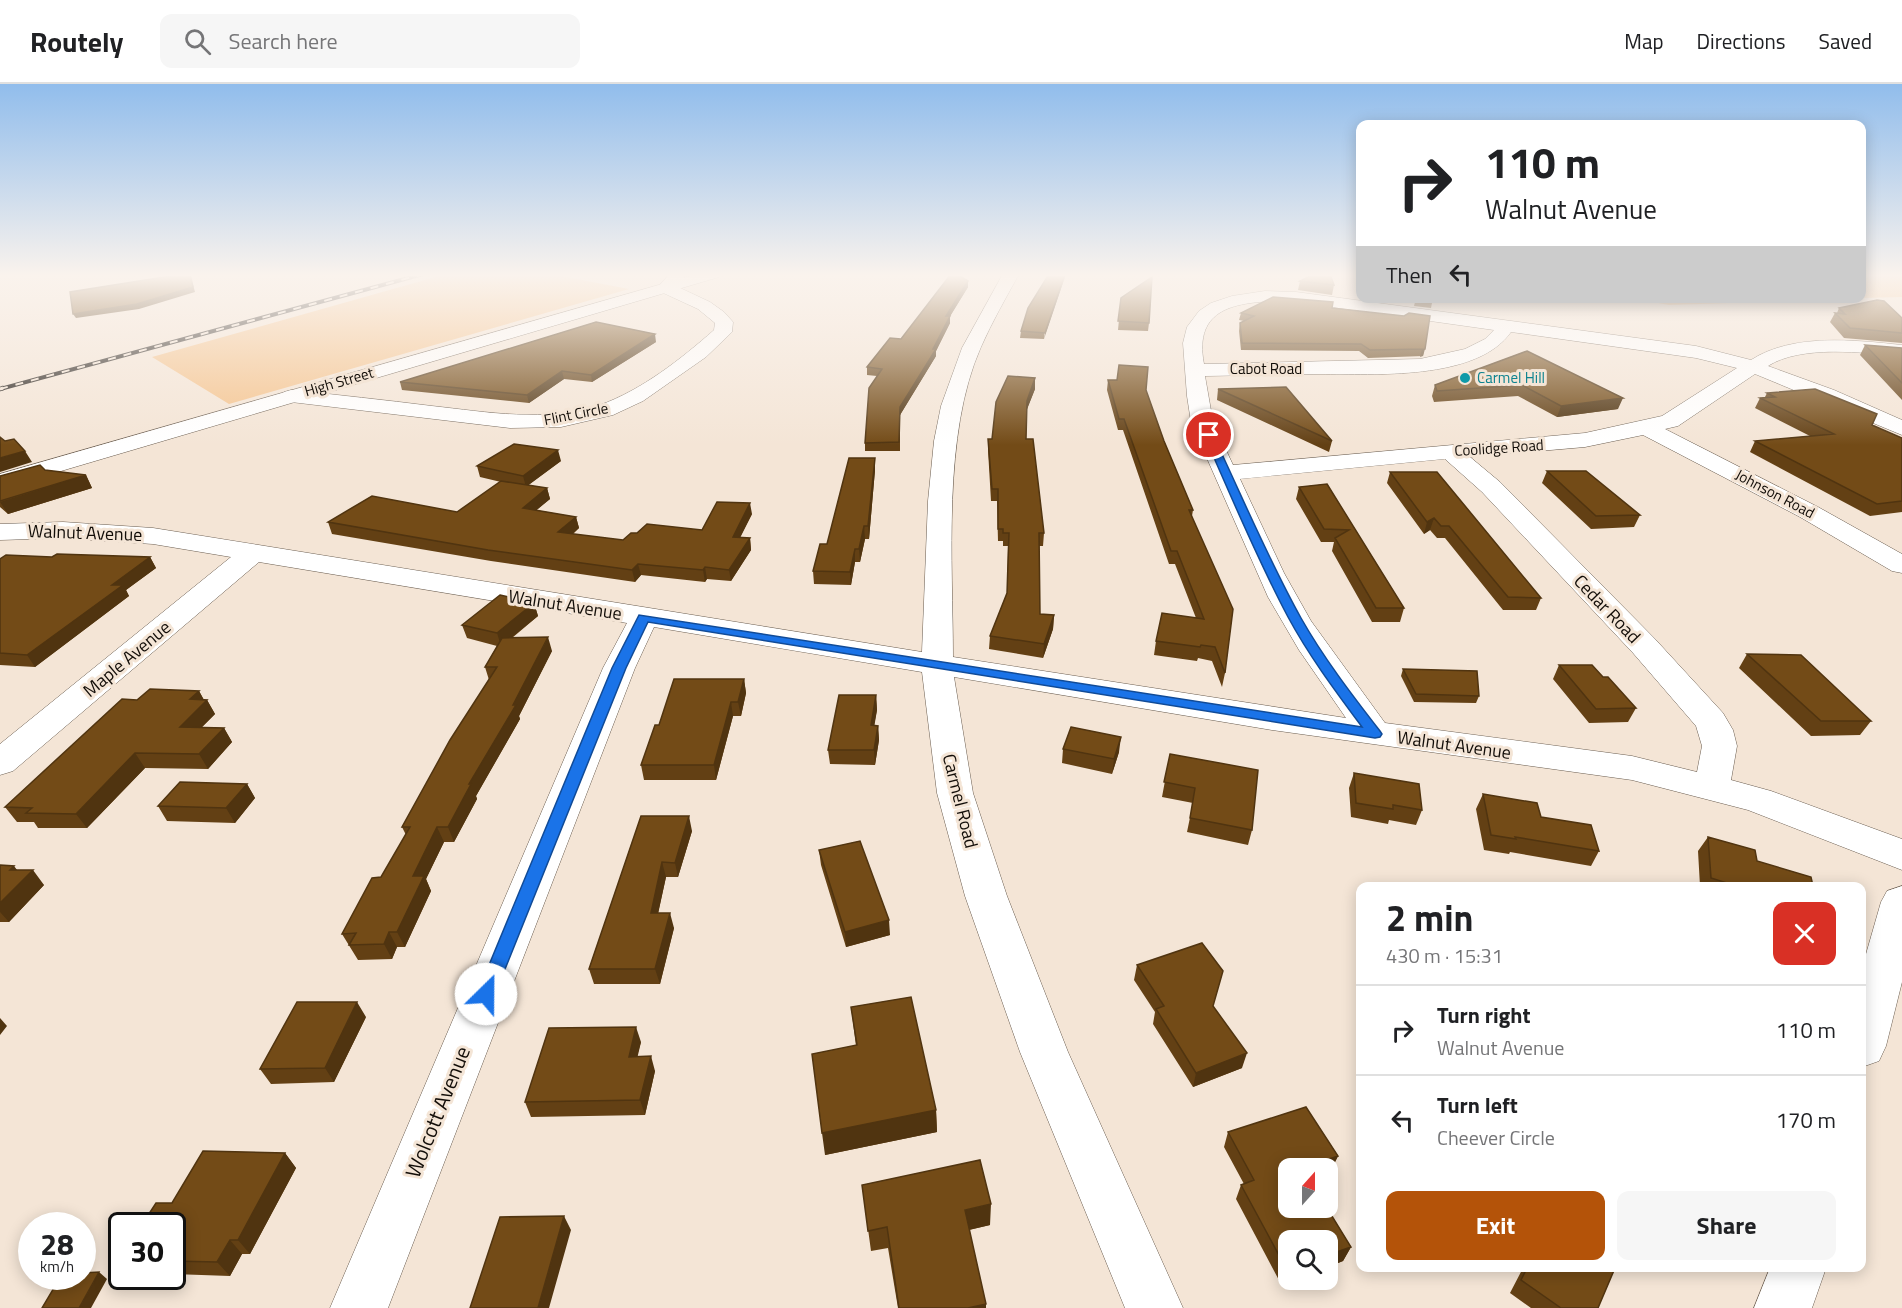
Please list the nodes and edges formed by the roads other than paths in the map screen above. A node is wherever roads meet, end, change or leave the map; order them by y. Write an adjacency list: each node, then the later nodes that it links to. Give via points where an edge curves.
1 (506, 331): 10 (street, High Street)
2 (723, 331): 10 (street, Flint Circle, via 636,397 605,410 561,420 510,421)
3 (980, 331): 20 (street, Carmel Road, via 952,406 945,441)
4 (1197, 331): 9 (street, via 1192,342)
5 (1503, 331): 9 (street, Cabot Road, via 1482,348 1429,364)
6 (1545, 331): 8 (street, via 1729,358)
7 (1902, 351): 8 (street, Coolidge Road, via 1866,347 1801,349 1773,354)
8 (1754, 366): 11 (street, Coolidge Road, via 1670,421); 12 (street)
9 (1195, 369): 14 (street, via 1196,401 1202,422)
10 (291, 396): 15 (street, High Street)
11 (1646, 428): 13 (street, Coolidge Road, via 1585,440); 18 (street, Johnson Road)
12 (1902, 428)
13 (1450, 452): 14 (street, Coolidge Road); 23 (street, Cedar Road, via 1491,487 1711,721 1721,746)
14 (1226, 473): 21 (street, via 1296,619)
15 (0, 482)
16 (0, 532): 17 (street, Walnut Avenue, via 111,531)
17 (253, 554): 19 (street, Walnut Avenue); 22 (street, Maple Avenue)
18 (1902, 565)
19 (644, 618): 20 (street, Walnut Avenue); 28 (street, Wolcott Avenue, via 619,668)
20 (937, 665): 21 (street, Walnut Avenue); 29 (street, Carmel Road, via 954,793 986,896 1049,1062)
21 (1375, 734): 23 (street, Walnut Avenue, via 1632,768)
22 (0, 763)
23 (1711, 787): 24 (street, Walnut Avenue, via 1816,820)
24 (1902, 855)
25 (1902, 902): 26 (street)
26 (1866, 1032)
27 (1796, 1272): 30 (street)
28 (359, 1308)
29 (1154, 1308)
30 (1783, 1308)

